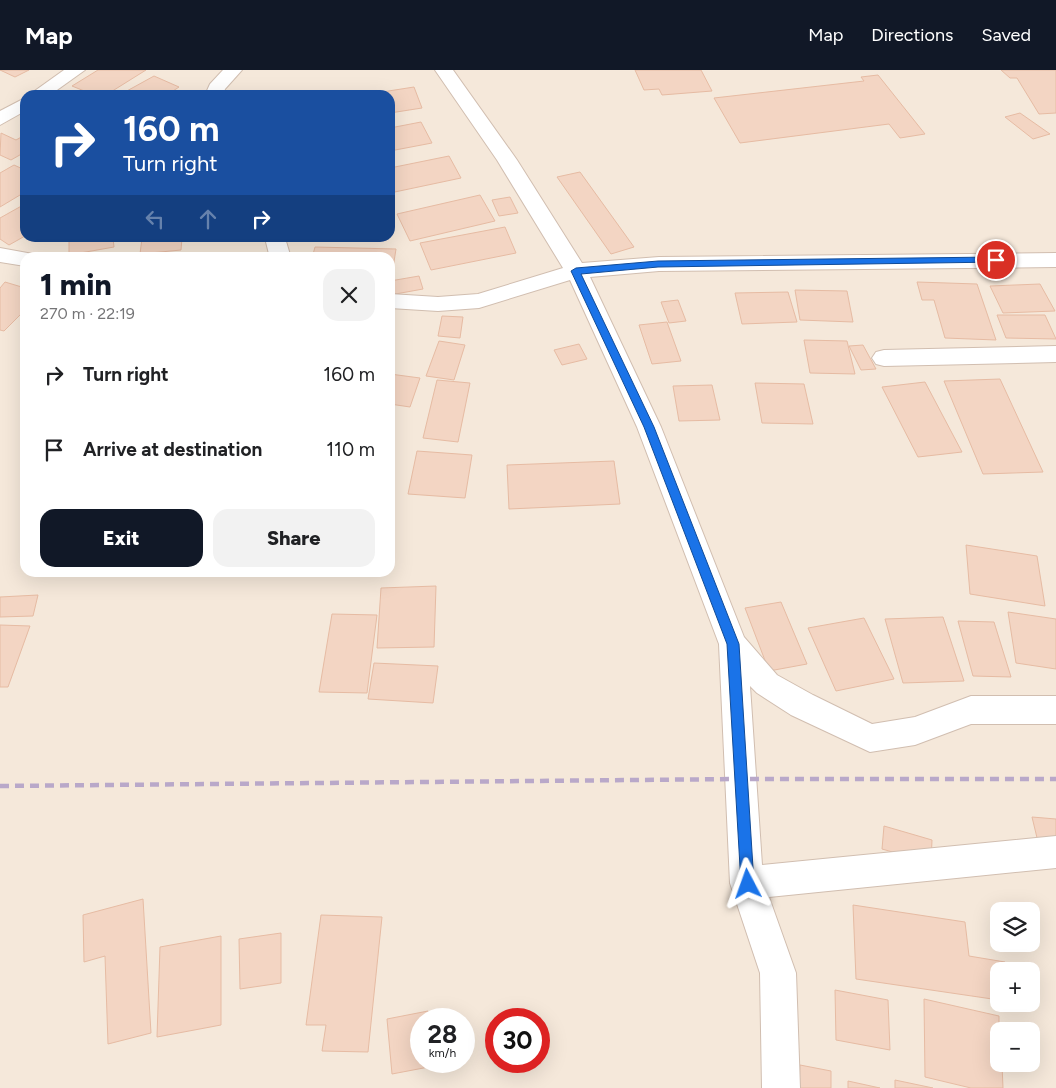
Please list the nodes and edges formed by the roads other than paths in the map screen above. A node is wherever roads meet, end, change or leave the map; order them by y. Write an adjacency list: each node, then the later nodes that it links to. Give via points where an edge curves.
1 (76, 70): 4 (street)
2 (233, 70): 5 (street)
3 (444, 70): 11 (street, via 507,160)
4 (46, 90)
5 (215, 90)
6 (20, 106): 7 (street)
7 (0, 119)
8 (0, 255): 9 (street)
9 (20, 258)
10 (1056, 260): 11 (street, via 658,264)
11 (576, 271): 12 (street, via 479,301 438,304); 15 (street, via 649,427)
12 (395, 301)
13 (1056, 354): 14 (street)
14 (884, 358)
15 (733, 644): 16 (street, via 767,684 870,738 915,731 971,710); 18 (street)
16 (1056, 710)
17 (1056, 852): 18 (street)
18 (748, 884): 19 (street, via 778,973)
19 (781, 1088)

